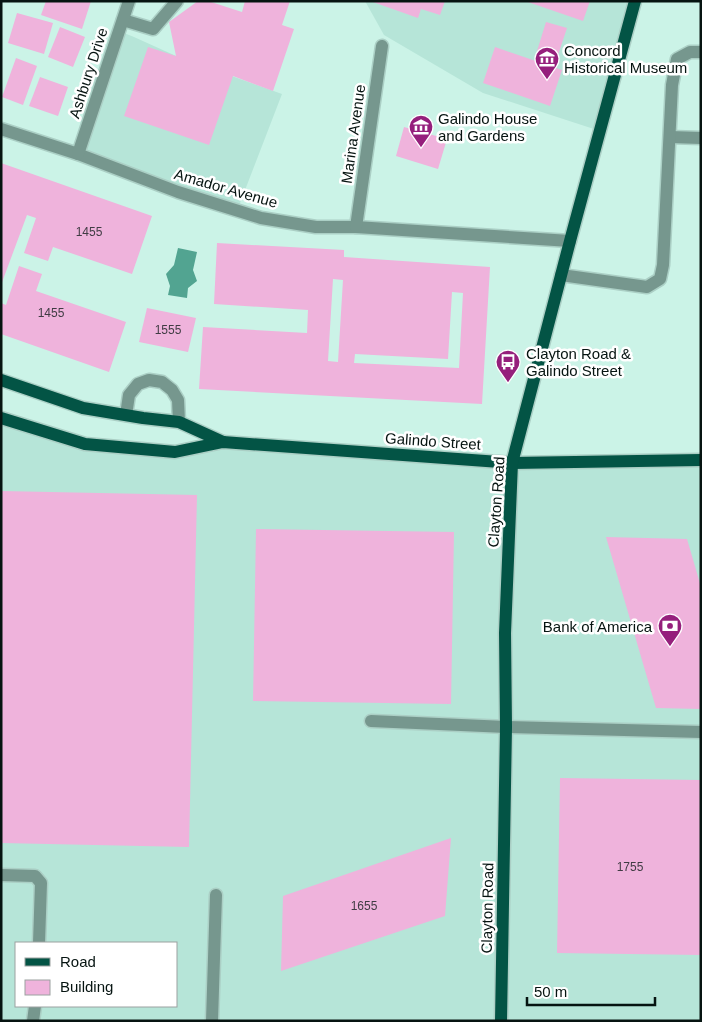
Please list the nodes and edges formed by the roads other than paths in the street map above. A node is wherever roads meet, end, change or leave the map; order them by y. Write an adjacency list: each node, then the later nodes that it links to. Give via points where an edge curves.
1 (129, 1): 4 (street, Ashbury Drive)
2 (177, 1): 4 (street, via 153,29)
3 (635, 1): 12 (main road, Clayton Road)
4 (122, 20): 10 (street, Ashbury Drive)
5 (382, 46): 11 (street, Marina Avenue)
6 (701, 52): 8 (street, via 690,52 677,59 672,86)
7 (1, 129): 10 (street, Amador Avenue)
8 (670, 137): 9 (street); 13 (street, via 660,280 647,287)
9 (701, 138)
10 (78, 154): 11 (street, Amador Avenue, via 178,192 260,218 316,227)
11 (356, 227): 12 (street, Amador Avenue)
12 (570, 241): 13 (main road, Clayton Road)
13 (562, 274): 20 (main road, Clayton Road)
14 (1, 380): 15 (main road, Galindo Street, via 83,408)
15 (126, 415): 17 (main road, Galindo Street); 17 (street, via 129,395 138,384 149,380 162,382 172,390 178,400)
16 (1, 418): 18 (main road, Galindo Street, via 85,444 175,452)
17 (179, 422): 18 (main road, Galindo Street)
18 (224, 442): 20 (main road, Galindo Street)
19 (701, 460): 20 (main road, Galindo Street)
20 (512, 463): 22 (main road, Clayton Road, via 505,633)
21 (371, 721): 22 (street)
22 (506, 727): 23 (street); 30 (main road, Clayton Road)
23 (701, 732)
24 (1, 875): 26 (street, via 34,876 41,882)
25 (216, 895): 29 (street)
26 (39, 942)
27 (35, 1007): 28 (street)
28 (33, 1021)
29 (212, 1021)
30 (501, 1021)

